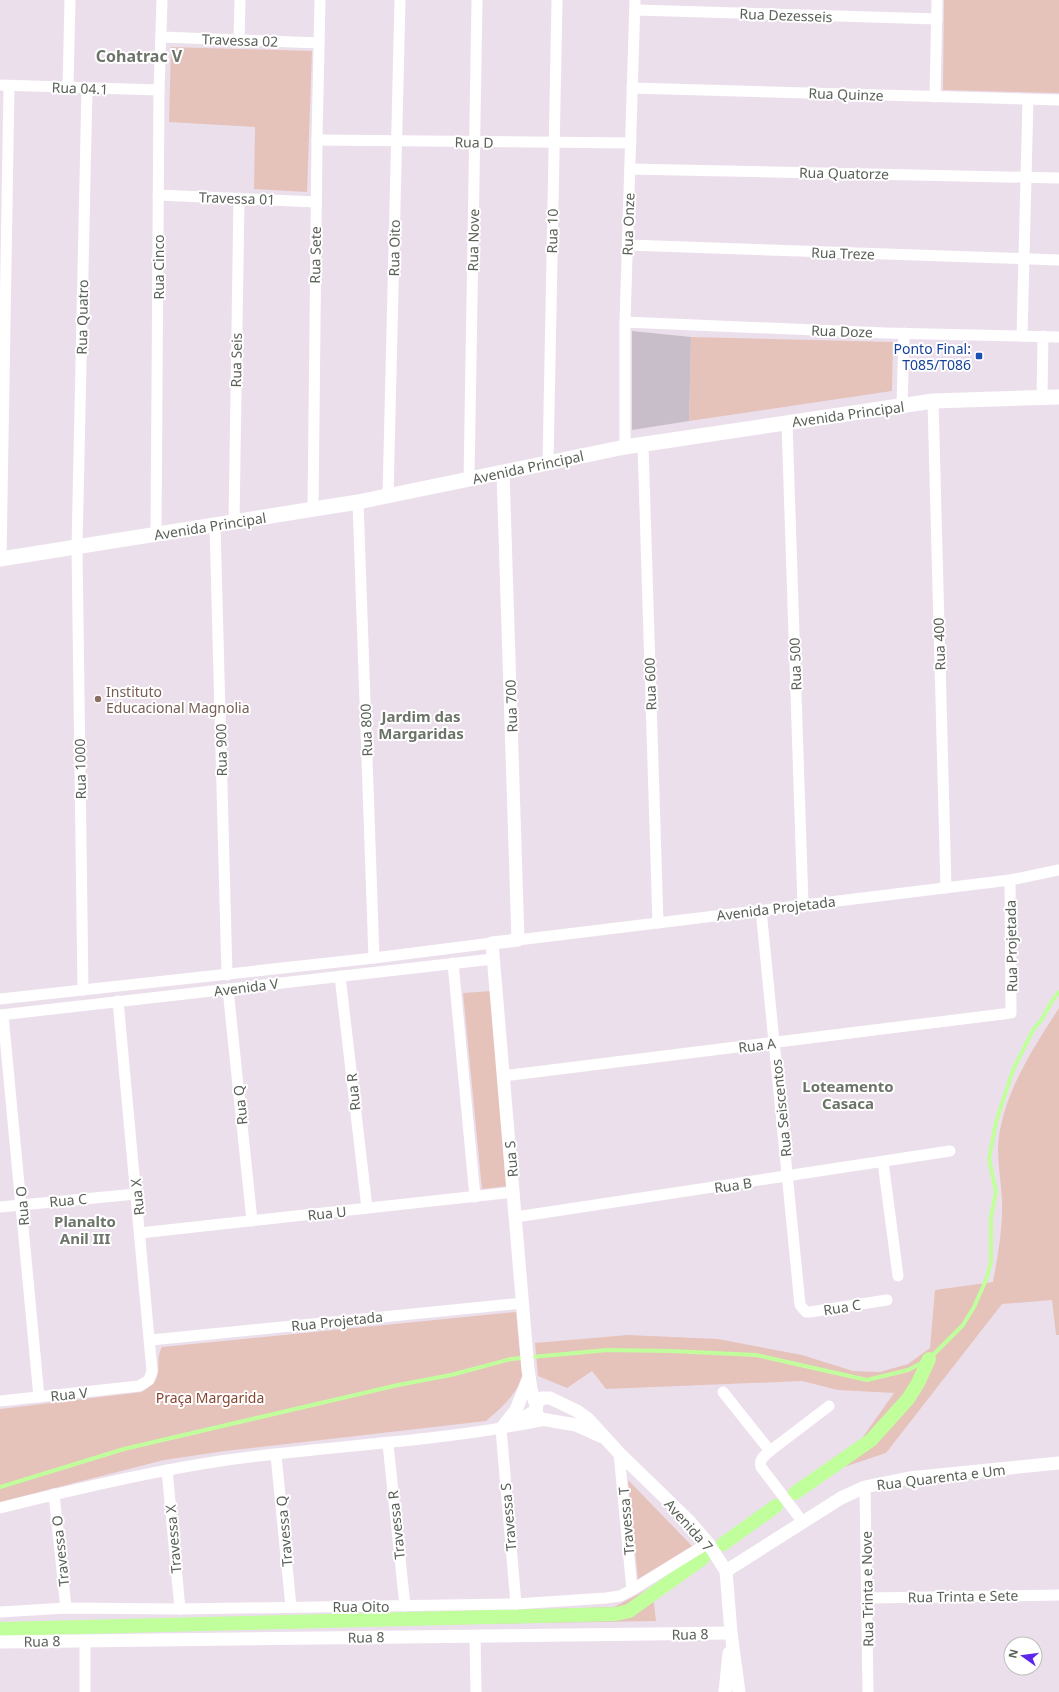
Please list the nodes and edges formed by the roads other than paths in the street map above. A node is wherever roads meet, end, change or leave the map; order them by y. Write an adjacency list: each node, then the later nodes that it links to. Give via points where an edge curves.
1 (70, 0): 15 (street)
2 (162, 0): 11 (street, Rua Cinco)
3 (240, 0): 12 (street)
4 (320, 0): 13 (street, Rua Sete)
5 (400, 0): 23 (street, Rua Oito)
6 (477, 0): 24 (street, Rua Nove)
7 (557, 0): 25 (street, Rua 10)
8 (937, 0): 10 (street)
9 (635, 5): 10 (street, Rua Dezesseis); 17 (street, Rua Onze)
10 (937, 19): 19 (street)
11 (161, 37): 12 (street, Travessa 02); 18 (street, Rua Cinco)
12 (239, 40): 13 (street, Travessa 02)
13 (319, 43): 22 (street, Rua Sete)
14 (5, 85): 15 (street, Rua 04.1); 58 (street)
15 (68, 87): 16 (street, Rua 04.1)
16 (87, 88): 18 (street, Rua 04.1); 57 (street, Rua Quatro)
17 (632, 88): 19 (street, Rua Quinze); 26 (street, Rua Onze)
18 (159, 90): 30 (street, Rua Cinco)
19 (935, 96): 20 (street, Rua Quinze)
20 (1028, 99): 21 (street, Rua Quinze); 28 (street)
21 (1059, 100)
22 (317, 140): 23 (street, Rua D); 32 (street, Rua Sete)
23 (397, 141): 24 (street, Rua D); 51 (street, Rua Oito)
24 (474, 142): 25 (street, Rua D); 50 (street, Rua Nove)
25 (554, 143): 26 (street, Rua D); 48 (street, Rua 10)
26 (631, 143): 27 (street, Rua Onze)
27 (630, 169): 28 (street, Rua Quatorze); 33 (street, Rua Onze)
28 (1026, 177): 29 (street, Rua Quatorze); 34 (street)
29 (1059, 178)
30 (158, 195): 31 (street, Travessa 01); 56 (street, Rua Cinco)
31 (239, 198): 32 (street, Travessa 01); 54 (street, Rua Seis)
32 (316, 202): 53 (street, Rua Sete)
33 (628, 245): 34 (street, Rua Treze); 36 (street, Rua Onze)
34 (1024, 259): 35 (street, Rua Treze); 38 (street)
35 (1059, 260)
36 (625, 322): 37 (street, Rua Doze); 47 (street, Rua Onze)
37 (904, 333): 38 (street, Rua Doze); 44 (street)
38 (1022, 336): 39 (street, Rua Doze)
39 (1043, 336): 40 (street, Rua Doze); 42 (street)
40 (1059, 337)
41 (1059, 397): 42 (main road, Avenida Principal)
42 (1042, 398): 43 (main road, Avenida Principal)
43 (933, 401): 44 (main road, Avenida Principal); 61 (street, Rua 400)
44 (902, 406): 45 (main road, Avenida Principal)
45 (787, 423): 46 (main road, Avenida Principal); 62 (street, Rua 500)
46 (643, 444): 47 (main road, Avenida Principal); 64 (street, Rua 600)
47 (625, 447): 48 (main road, Avenida Principal)
48 (548, 463): 49 (main road, Avenida Principal)
49 (503, 472): 50 (main road, Avenida Principal); 65 (street, Rua 700)
50 (469, 480): 51 (main road, Avenida Principal)
51 (388, 496): 52 (main road, Avenida Principal)
52 (358, 502): 53 (main road, Avenida Principal); 67 (street, Rua 800)
53 (313, 510): 54 (main road, Avenida Principal)
54 (234, 522): 55 (main road, Avenida Principal)
55 (215, 525): 56 (main road, Avenida Principal); 70 (street, Rua 900)
56 (156, 534): 57 (main road, Avenida Principal)
57 (77, 547): 58 (main road, Avenida Principal); 73 (street, Rua 1000)
58 (0, 559)
59 (1059, 870): 60 (street, Avenida Projetada)
60 (1010, 880): 61 (street, Avenida Projetada); 76 (street, Rua Projetada)
61 (946, 888): 62 (street, Avenida Projetada)
62 (803, 905): 63 (street, Avenida Projetada)
63 (761, 910): 64 (street, Avenida Projetada); 78 (street, Rua Seiscentos)
64 (658, 923): 65 (street, Avenida Projetada)
65 (518, 940): 66 (street, Avenida Projetada)
66 (492, 943): 67 (street, Avenida V); 68 (street, Rua S)
67 (374, 958): 70 (street, Avenida V)
68 (493, 959): 69 (street, Avenida V); 79 (street, Rua S)
69 (454, 963): 71 (street, Avenida V); 85 (street)
70 (227, 975): 73 (street, Avenida V)
71 (340, 976): 72 (street, Avenida V); 88 (street, Rua R)
72 (228, 989): 75 (street, Avenida V); 90 (street, Rua Q)
73 (83, 990): 74 (street, Avenida V)
74 (0, 999)
75 (118, 1002): 77 (street, Avenida V); 84 (street, Rua X)
76 (1011, 1013): 78 (street, Rua A)
77 (2, 1015): 86 (street, Rua O)
78 (774, 1043): 79 (street, Rua A); 82 (street, Rua Seiscentos)
79 (503, 1076): 83 (street, Rua S)
80 (950, 1151): 81 (street, Rua B)
81 (883, 1162): 82 (street, Rua B); 92 (street)
82 (788, 1177): 89 (street, Rua B); 95 (street, Rua Seiscentos)
83 (514, 1192): 85 (street, Rua U); 89 (street, Rua S)
84 (136, 1194): 86 (street, Rua C); 91 (street, Rua X)
85 (476, 1197): 88 (street, Rua U)
86 (22, 1204): 87 (street, Rua C); 100 (street, Rua O)
87 (0, 1207)
88 (367, 1208): 90 (street, Rua U)
89 (516, 1217): 94 (street, Rua S)
90 (252, 1221): 91 (street, Rua U)
91 (140, 1233): 96 (street, Rua X)
92 (898, 1276)
93 (887, 1300): 95 (street, Rua C, via 810,1312 806,1312)
94 (524, 1303): 96 (street, Rua Projetada); 97 (street, Rua S)
95 (800, 1305)
96 (150, 1340): 98 (street, Rua X, via 152,1371 148,1380)
97 (529, 1372): 101 (street); 104 (street, Rua S); 106 (street, via 516,1410)
98 (139, 1386): 100 (street, Rua V)
99 (724, 1392): 109 (street)
100 (39, 1397): 102 (street, Rua V)
101 (551, 1399): 104 (street, via 542,1398); 105 (street, via 556,1402 558,1410 555,1417); 107 (street, Avenida 7, via 583,1415)
102 (0, 1402)
103 (829, 1406): 109 (street)
104 (536, 1408): 105 (street, via 538,1416); 106 (street)
105 (546, 1420): 106 (street); 107 (street, Avenida 7, via 576,1425)
106 (501, 1429): 108 (street); 123 (street, Travessa S)
107 (605, 1438): 110 (street, Avenida 7)
108 (388, 1444): 111 (street); 124 (street, Travessa R)
109 (770, 1451): 117 (street, via 762,1458 761,1467)
110 (619, 1453): 118 (street, Avenida 7); 120 (street, Travessa T)
111 (276, 1455): 113 (street); 125 (street, Travessa Q)
112 (1059, 1463): 114 (street, Rua Quarenta e Um, via 909,1478)
113 (167, 1470): 115 (street); 127 (street, Travessa X)
114 (865, 1487): 117 (street, Rua Quarenta e Um, via 840,1498); 122 (street, Rua Trinta e Nove)
115 (54, 1494): 116 (street); 126 (street, Travessa O)
116 (0, 1508)
117 (802, 1521): 119 (street, Rua Quarenta e Um)
118 (708, 1543): 119 (street, Avenida 7); 120 (street, Rua Oito)
119 (726, 1571): 129 (street, Avenida 7)
120 (632, 1590): 123 (street, Rua Oito, via 620,1596 606,1598)
121 (1059, 1595): 122 (street, Rua Trinta e Sete)
122 (867, 1598): 137 (street, Rua Trinta e Nove)
123 (516, 1604): 124 (street, Rua Oito)
124 (405, 1606): 125 (street, Rua Oito)
125 (290, 1607): 127 (street, Rua Oito)
126 (66, 1608): 127 (street, Rua Oito); 128 (street, Rua Oito)
127 (180, 1609)
128 (0, 1612)
129 (731, 1633): 130 (street, Rua 8); 135 (street, Avenida 7); 136 (street, Avenida 7)
130 (475, 1636): 131 (street, Rua 8); 134 (street)
131 (85, 1641): 132 (street, Rua 8); 133 (street)
132 (0, 1642)
133 (85, 1692)
134 (476, 1692)
135 (725, 1692)
136 (740, 1692)
137 (868, 1692)

